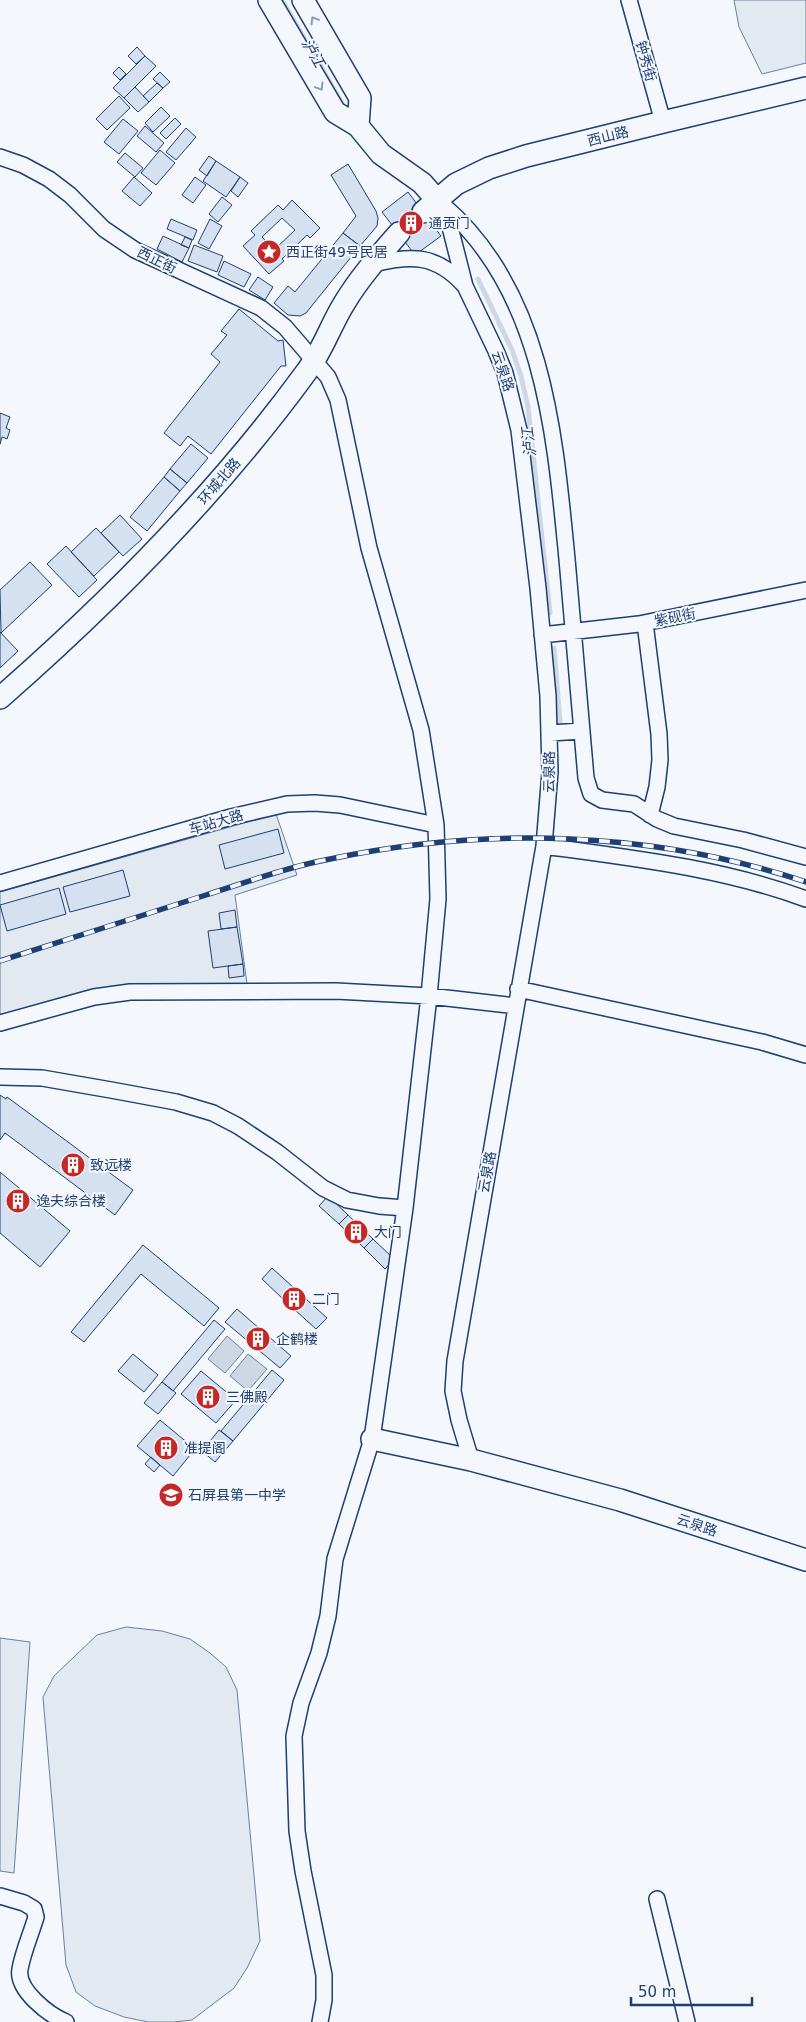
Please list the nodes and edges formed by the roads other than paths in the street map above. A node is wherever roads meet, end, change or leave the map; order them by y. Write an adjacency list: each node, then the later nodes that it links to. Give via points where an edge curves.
1 (269, 0): 6 (street, 云泉路, one-way to 6, via 335,112)
2 (303, 0): 6 (street, one-way to 2, via 360,98)
3 (630, 0): 5 (street, 钟秀街)
4 (806, 88): 5 (street, 西山路)
5 (663, 122): 8 (street, 西山路, via 489,168 462,181)
6 (358, 126): 8 (street, 云泉路, via 381,154 422,183)
7 (0, 157): 12 (street, 西正街, via 49,179 104,229 135,250 262,308 285,327)
8 (430, 206): 11 (street, 云泉路, via 450,227); 15 (street, via 471,232 496,267 534,352 559,477)
9 (399, 233): 10 (street, 环城北路)
10 (373, 264): 11 (street, via 403,258 427,260 446,268); 12 (street, 环城北路, via 346,300)
11 (465, 286): 16 (street, 云泉路, via 496,351 512,396 524,471)
12 (314, 360): 17 (street, 环城北路, via 212,490 90,616); 21 (street, 西正街, via 328,377 338,400 369,548 421,730)
13 (806, 590): 14 (street, 紫砚街)
14 (645, 623): 15 (street, 紫砚街); 20 (street, via 660,760)
15 (574, 632): 16 (street, 紫砚街); 18 (street)
16 (542, 635): 19 (street, 云泉路)
17 (0, 698)
18 (582, 731): 19 (street); 20 (street, via 586,778 591,794 602,800 634,804)
19 (550, 733): 22 (street, 云泉路)
20 (650, 814): 23 (street, via 674,826)
21 (436, 825): 24 (street, 车站大路, via 340,804 287,804 230,817); 27 (street, 西正街, via 438,899)
22 (544, 846): 25 (street, via 670,863 724,874); 26 (street, 云泉路)
23 (806, 856)
24 (0, 883)
25 (806, 899)
26 (518, 989): 28 (street, 云泉路); 30 (street, via 762,1042)
27 (429, 996): 28 (street); 29 (street, via 336,991 130,992 94,997); 32 (street, 西正街)
28 (516, 1006): 34 (street, 云泉路, via 455,1360 453,1391)
29 (0, 1023)
30 (806, 1056)
31 (0, 1077): 32 (street, via 42,1078 103,1088 176,1102 213,1113 277,1152 323,1188 347,1200)
32 (405, 1208): 33 (street, 西正街)
33 (372, 1439): 34 (street, 云泉路); 39 (street, 西正街, via 335,1559 328,1616 319,1654 300,1703 294,1736 298,1839 324,1975)
34 (471, 1460): 35 (street, 云泉路, via 620,1500)
35 (806, 1560)
36 (0, 1896): 38 (street, via 34,1908 36,1917 19,1971 22,1986 54,2017)
37 (657, 1899): 40 (street)
38 (66, 2022)
39 (320, 2022)
40 (687, 2022)

